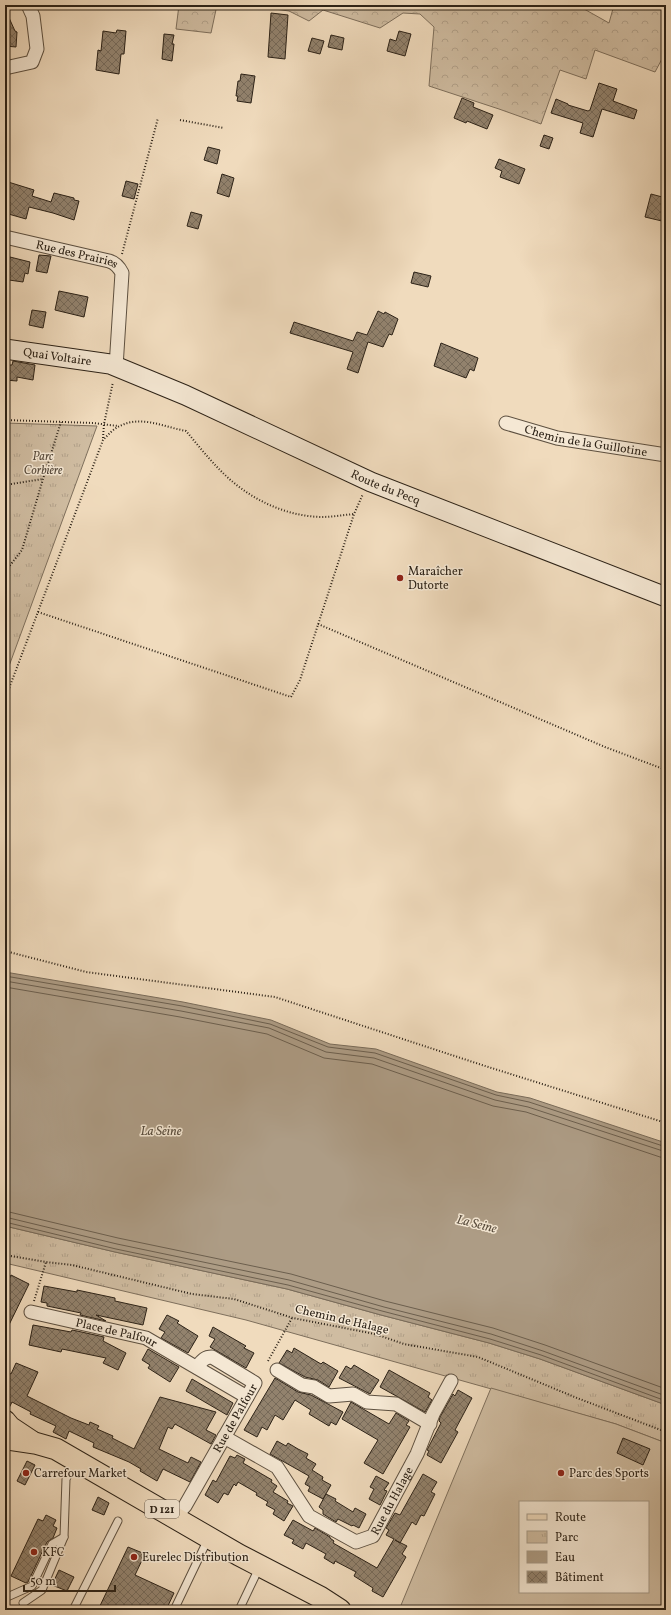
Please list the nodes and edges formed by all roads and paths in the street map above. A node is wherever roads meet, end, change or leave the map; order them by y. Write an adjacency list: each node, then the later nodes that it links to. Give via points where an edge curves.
1 (28, 5): 4 (street, via 33,16 37,49 32,62)
2 (654, 5): 3 (path)
3 (666, 9)
4 (5, 68)
5 (158, 118): 9 (path)
6 (180, 120): 7 (path)
7 (224, 128)
8 (5, 237): 9 (street, Rue des Prairies, via 114,262)
9 (118, 266): 11 (street, Rue des Prairies, via 122,273)
10 (5, 349): 11 (main road, Quai Voltaire)
11 (113, 365): 15 (path); 20 (main road, Route du Pecq, via 185,395)
12 (5, 420): 13 (path)
13 (61, 422): 15 (path); 19 (path)
14 (506, 423): 18 (street, Chemin de la Guillotine, via 557,438)
15 (104, 424): 16 (path); 17 (path)
16 (118, 426): 17 (path); 22 (path, via 134,421 186,431 219,470 240,488 265,503 293,513 321,517)
17 (103, 440): 26 (path)
18 (666, 455)
19 (43, 479): 21 (path); 23 (path, via 22,550 8,568)
20 (371, 482): 22 (path); 25 (main road, Route du Pecq)
21 (5, 485)
22 (354, 514): 27 (path)
23 (5, 568)
24 (666, 594): 25 (street)
25 (666, 597)
26 (38, 612): 27 (path, via 291,697 313,645); 28 (path)
27 (318, 624): 29 (path, via 605,747)
28 (5, 698)
29 (666, 770)
30 (5, 950): 31 (path, via 86,972 275,997)
31 (666, 1123)
32 (5, 1254): 33 (path, Chemin de Halage)
33 (46, 1262): 34 (path); 35 (path, Chemin de Halage, via 72,1265 192,1294 234,1299)
34 (31, 1312): 36 (street, Place de Palfour, via 146,1338)
35 (292, 1318): 39 (path, Rue de Palfour); 43 (path, Chemin de Halage, via 375,1334 404,1344 478,1357)
36 (197, 1367): 39 (street, via 207,1357 212,1357); 40 (street, Place de Palfour)
37 (277, 1370): 41 (street, via 302,1385 314,1386 329,1396 353,1394 368,1402 396,1404)
38 (451, 1381): 41 (street, Rue du Halage)
39 (255, 1383): 40 (street, Rue de Palfour)
40 (247, 1397): 44 (street, Rue de Palfour)
41 (430, 1424): 44 (street, Rue du Halage, via 417,1454 373,1536 356,1542 309,1516 278,1467)
42 (7, 1432): 45 (main road, D 121)
43 (666, 1432)
44 (224, 1437): 46 (street, Rue de Palfour, via 185,1506)
45 (76, 1460): 46 (main road, D 121); 48 (lane, via 66,1479)
46 (176, 1517): 49 (main road, D 121)
47 (118, 1521): 54 (lane)
48 (64, 1537): 52 (lane, via 52,1544 32,1586); 53 (lane, via 42,1590)
49 (209, 1537): 50 (main road, D 121); 55 (lane)
50 (260, 1566): 51 (main road, D 121); 56 (lane)
51 (286, 1580): 57 (main road, D 121); 58 (main road, D 121)
52 (5, 1598)
53 (23, 1603)
54 (73, 1610)
55 (174, 1610)
56 (239, 1610)
57 (326, 1610)
58 (340, 1610)

